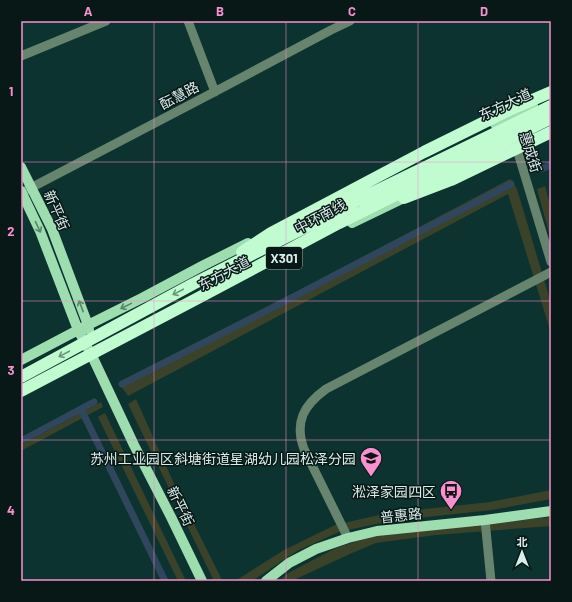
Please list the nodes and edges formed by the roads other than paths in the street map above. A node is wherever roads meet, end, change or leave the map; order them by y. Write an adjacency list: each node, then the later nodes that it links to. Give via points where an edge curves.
1 (106, 21): 4 (street)
2 (188, 21): 5 (street)
3 (350, 21): 5 (street, 酝慧路)
4 (21, 56)
5 (215, 92): 15 (street, 酝慧路)
6 (551, 92): 20 (highway, bridge, via 424,152 271,233)
7 (551, 98): 9 (main road, 东方大道 / X301)
8 (551, 106): 20 (highway, 中环南线, bridge)
9 (506, 118): 13 (street, 惠成街); 21 (main road, 东方大道 / X301, one-way to 21, via 204,265)
10 (551, 118): 17 (highway, 中环南线, bridge)
11 (551, 128): 13 (main road, 东方大道 / X301)
12 (551, 132): 17 (highway, bridge, via 452,180)
13 (515, 144): 18 (street, 惠成街); 23 (main road, 东方大道 / X301, via 329,234)
14 (21, 167): 15 (main road, 新平街)
15 (32, 188): 16 (street, 酝慧路); 21 (main road, 新平街, one-way to 15, via 52,229)
16 (21, 192): 22 (main road, 新平街, one-way to 22, via 40,231)
17 (339, 223): 26 (highway, 中环南线, bridge)
18 (551, 262)
19 (551, 272): 30 (street, via 326,389 308,405 300,427 301,443)
20 (193, 284): 25 (highway, 中环南线, one-way to 25, bridge)
21 (88, 325): 22 (main road, 东方大道 / X301); 23 (main road, 新平街)
22 (78, 330): 23 (main road, 新平街); 24 (main road, 东方大道 / X301)
23 (93, 358): 27 (main road, 东方大道 / X301); 31 (main road, 新平街)
24 (21, 360)
25 (21, 377)
26 (21, 391)
27 (21, 397)
28 (551, 511): 29 (main road, 普惠路)
29 (485, 520): 30 (main road, 普惠路, via 377,531); 33 (street)
30 (348, 538): 32 (main road, 普惠路, via 316,549 289,563)
31 (202, 581)
32 (266, 581)
33 (491, 581)

